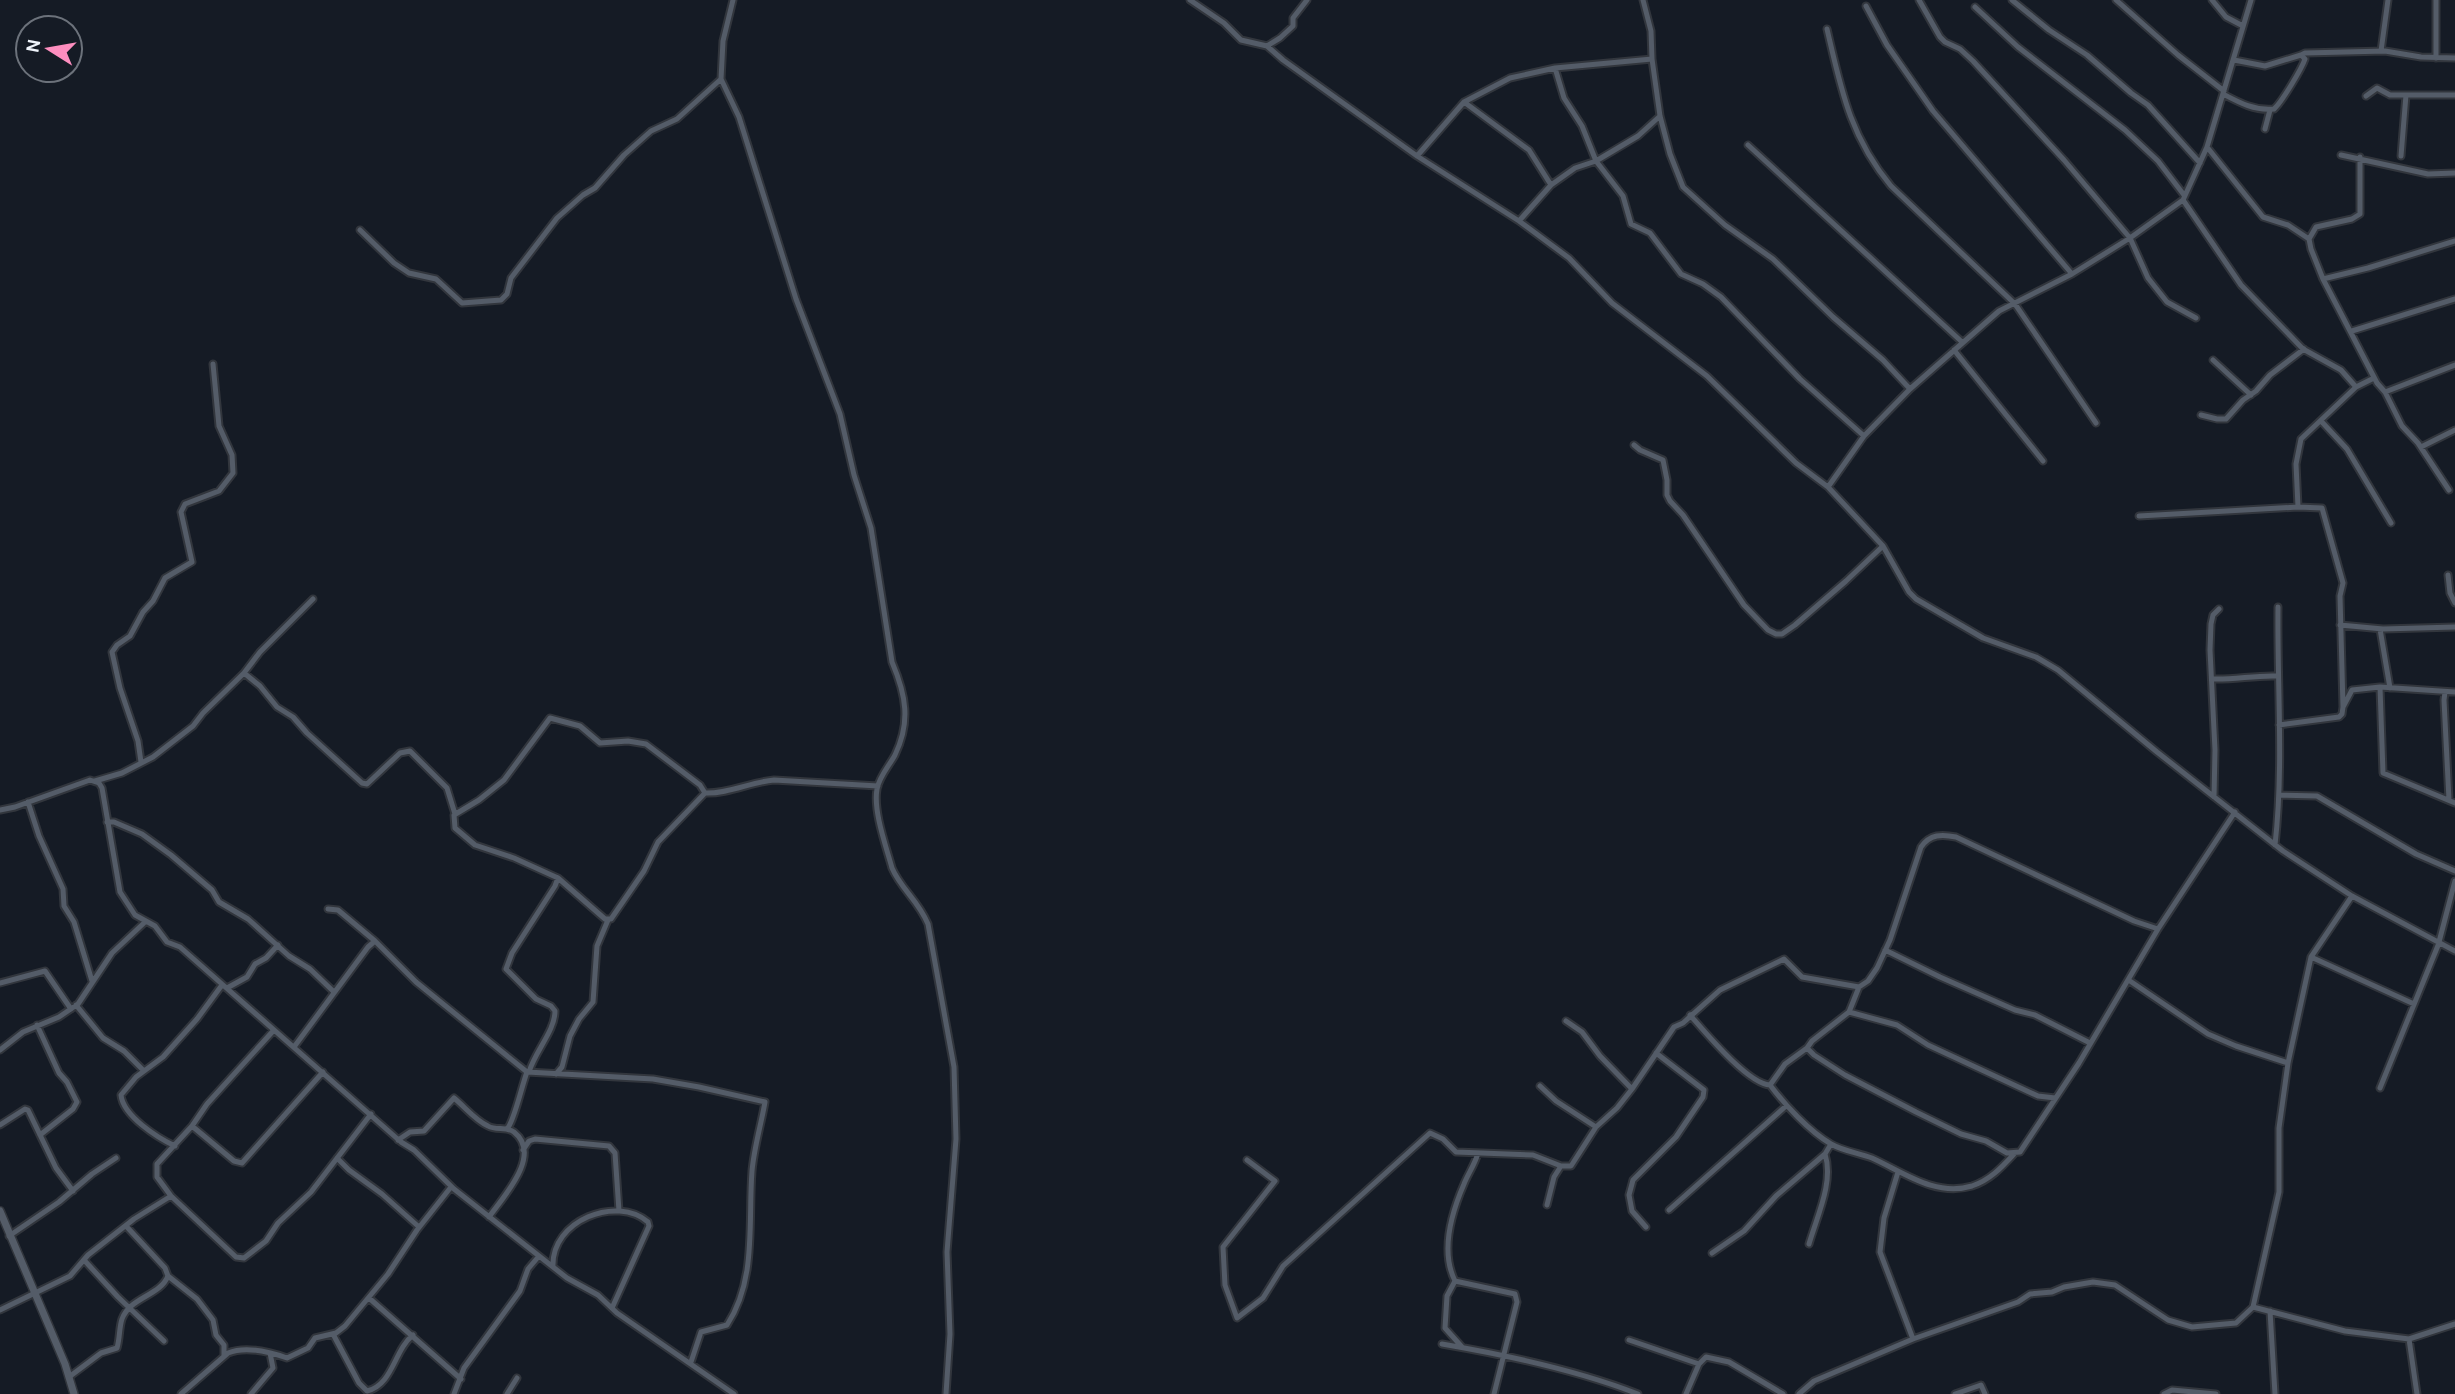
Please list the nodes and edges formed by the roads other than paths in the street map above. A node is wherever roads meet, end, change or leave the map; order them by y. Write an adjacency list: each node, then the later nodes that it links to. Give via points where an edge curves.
1 (733, 0): 24 (street, via 723,41)
2 (1190, 0): 16 (street, via 1241,40)
3 (1307, 0): 16 (street, via 1293,26)
4 (1643, 0): 21 (street)
5 (1920, 0): 46 (street, via 1940,37 1973,61)
6 (2012, 0): 40 (street, via 2148,104)
7 (2116, 0): 25 (street)
8 (2212, 0): 14 (street, via 2226,17)
9 (2252, 0): 14 (street)
10 (2388, 0): 17 (street)
11 (2436, 0): 19 (street)
12 (1866, 6): 49 (street, via 1933,111)
13 (1975, 7): 43 (street, via 2038,64 2125,130 2158,161)
14 (2244, 26): 22 (street)
15 (1827, 29): 52 (street, via 1857,137 1873,165)
16 (1266, 46): 36 (street)
17 (2381, 51): 18 (street); 19 (street)
18 (2301, 55): 22 (street, via 2265,66); 30 (street, via 2305,59 2302,69)
19 (2436, 58): 20 (street)
20 (2455, 58)
21 (1652, 59): 23 (street); 31 (street)
22 (2234, 60): 25 (street)
23 (1555, 68): 29 (street, via 1510,78); 39 (street, via 1564,98)
24 (721, 79): 45 (street, via 677,119 651,131 595,188 557,218 510,278 502,300 462,303 436,279 409,273 394,263); 99 (street, via 840,414 871,528 906,723)
25 (2224, 92): 30 (street, via 2246,106); 34 (street)
26 (2406, 95): 27 (street); 28 (street, via 2390,95 2377,88); 37 (street)
27 (2455, 95)
28 (2366, 96)
29 (1464, 102): 36 (street); 42 (street, via 1529,150)
30 (2270, 110): 32 (street)
31 (1660, 116): 39 (street, via 1638,136); 63 (street, via 1683,187 1773,259)
32 (2265, 129)
33 (1748, 145): 55 (street)
34 (2207, 147): 40 (street); 47 (street, via 2263,217 2288,225)
35 (2341, 155): 38 (street)
36 (1417, 156): 44 (street)
37 (2401, 156)
38 (2360, 157): 41 (street, via 2428,174); 47 (street, via 2360,214 2316,227)
39 (1596, 161): 42 (street, via 1575,168); 70 (street, via 1623,196 1630,224 1650,233 1681,274 1721,297 1800,379)
40 (2200, 163): 43 (street)
41 (2455, 173)
42 (1551, 185): 44 (street)
43 (2183, 197): 46 (street); 56 (street, via 2241,285)
44 (1519, 221): 74 (street, via 1569,258 1612,303 1707,376 1796,463)
45 (360, 230)
46 (2130, 238): 49 (street); 53 (street, via 2148,278 2167,302)
47 (2309, 239): 50 (street)
48 (2455, 241): 50 (street)
49 (2072, 274): 52 (street)
50 (2323, 279): 54 (street)
51 (2455, 299): 54 (street)
52 (2015, 304): 55 (street, via 1999,311); 68 (street)
53 (2196, 318)
54 (2352, 331): 61 (street)
55 (1962, 342): 57 (street)
56 (2304, 349): 62 (street, via 2341,370); 65 (street)
57 (1954, 350): 63 (street); 73 (street)
58 (2213, 360): 65 (street)
59 (213, 364): 97 (street, via 219,426 232,455 233,473 219,491 185,504 181,512 192,562 164,578 130,636 112,652)
60 (2455, 365): 64 (street)
61 (2374, 378): 62 (street); 64 (street)
62 (2356, 387): 67 (street)
63 (1910, 389): 70 (street)
64 (2385, 392): 72 (street, via 2402,426)
65 (2251, 395): 66 (street, via 2227,419)
66 (2201, 415)
67 (2321, 421): 76 (street, via 2301,439 2296,464); 78 (street, via 2347,449)
68 (2096, 423)
69 (2455, 430): 72 (street)
70 (1864, 436): 74 (street)
71 (1634, 445): 79 (street, via 1662,460 1670,501 1744,605 1776,634 1795,625)
72 (2421, 447): 75 (street)
73 (2043, 461)
74 (1828, 487): 79 (street)
75 (2449, 490)
76 (2298, 507): 77 (street); 85 (street, via 2322,508 2343,583)
77 (2139, 516)
78 (2391, 523)
79 (1883, 545): 102 (street, via 1916,599 1983,638 2058,670)
80 (2448, 575): 82 (street)
81 (313, 598): 88 (street)
82 (2455, 603)
83 (2278, 607): 89 (street)
84 (2219, 609): 90 (street, via 2211,624)
85 (2340, 625): 87 (street); 95 (street)
86 (2455, 627): 87 (street)
87 (2380, 629): 92 (street)
88 (244, 673): 97 (street, via 193,726); 107 (street, via 362,783 367,784 400,753 410,751 447,788)
89 (2277, 676): 90 (street); 96 (street)
90 (2211, 679): 102 (street)
91 (2380, 687): 92 (street); 95 (street, via 2352,690); 104 (street, via 2383,773)
92 (2390, 688): 93 (street)
93 (2445, 692): 94 (street); 104 (street)
94 (2455, 692)
95 (2343, 707): 96 (street, via 2339,717)
96 (2279, 725): 101 (street)
97 (141, 762): 98 (street)
98 (95, 781): 103 (street); 108 (street, via 102,788)
99 (878, 786): 100 (street, via 774,780); 221 (street, via 876,798 892,869 928,924 954,1067 956,1139 947,1252 950,1334)
100 (705, 793): 107 (street, via 646,744 600,743 580,726 550,718 503,780); 115 (street, via 658,842 644,871)
101 (2280, 795): 109 (street); 110 (street, via 2318,796 2416,854)
102 (2214, 797): 106 (street)
103 (28, 802): 105 (street); 124 (street, via 63,889 64,906 74,922)
104 (2452, 802)
105 (0, 810)
106 (2235, 812): 109 (street); 117 (street)
107 (455, 814): 111 (street, via 454,828 475,845)
108 (107, 822): 116 (street, via 120,892); 120 (street, via 142,835 171,855 212,890 219,902)
109 (2275, 845): 113 (street)
110 (2455, 871)
111 (558, 878): 115 (street); 145 (street, via 506,969 556,1015)
112 (2455, 881): 119 (street)
113 (2352, 896): 119 (street); 123 (street)
114 (328, 909): 118 (street, via 338,910)
115 (608, 920): 146 (street, via 598,938 593,1002 570,1036)
116 (145, 922): 124 (street, via 112,953); 127 (street)
117 (2158, 929): 121 (street, via 1956,837 1938,835 1921,847); 125 (street)
118 (374, 941): 129 (street); 145 (street, via 416,982)
119 (2439, 942): 122 (street); 130 (street)
120 (278, 945): 127 (street, via 247,977); 129 (street)
121 (1885, 950): 128 (street, via 1868,981); 137 (street)
122 (2455, 951)
123 (2311, 957): 130 (street); 142 (street)
124 (92, 981): 131 (street)
125 (2130, 981): 137 (street); 142 (street, via 2219,1040)
126 (0, 983): 131 (street, via 45,971)
127 (224, 987): 136 (street); 143 (street, via 163,1058)
128 (1859, 987): 132 (street); 133 (street, via 1802,976 1784,959 1720,990)
129 (334, 992): 138 (street)
130 (2414, 1004): 149 (street)
131 (74, 1007): 135 (street); 143 (street)
132 (1849, 1012): 139 (street); 151 (street, via 1888,1021 2038,1097)
133 (1690, 1015): 141 (street, via 1668,1033); 147 (street, via 1721,1050 1761,1084)
134 (1566, 1021): 150 (street, via 1582,1032)
135 (37, 1025): 140 (street); 158 (street, via 78,1102)
136 (274, 1030): 138 (street); 155 (street)
137 (2090, 1043): 151 (street)
138 (294, 1047): 144 (street)
139 (1807, 1048): 147 (street, via 1785,1064); 165 (street, via 1868,1088 1961,1134)
140 (0, 1050)
141 (1656, 1053): 150 (street); 181 (street, via 1704,1090 1676,1136 1633,1180 1629,1195 1632,1211)
142 (2288, 1063): 193 (street, via 2279,1128 2279,1192)
143 (144, 1071): 161 (street, via 123,1091 122,1102 158,1139)
144 (323, 1072): 153 (street); 155 (street, via 242,1163)
145 (528, 1072): 146 (street); 157 (street)
146 (556, 1074): 209 (street, via 653,1079 765,1102 752,1169 744,1292 727,1325 701,1332)
147 (1770, 1085): 152 (street)
148 (1540, 1086): 156 (street)
149 (2380, 1088)
150 (1632, 1089): 156 (street)
151 (2055, 1098): 165 (street, via 2020,1152)
152 (1786, 1106): 160 (street); 175 (street)
153 (371, 1114): 159 (street); 167 (street)
154 (0, 1125): 158 (street, via 25,1109)
155 (192, 1126): 161 (street)
156 (1596, 1127): 169 (street, via 1571,1166)
157 (507, 1129): 159 (street, via 487,1126 454,1098 424,1131); 162 (street, via 516,1133)
158 (40, 1135): 172 (street)
159 (398, 1139): 171 (street)
160 (1831, 1144): 164 (street); 170 (street)
161 (175, 1146): 173 (street, via 155,1172)
162 (523, 1150): 177 (street, via 535,1139 609,1146 615,1153); 178 (street, via 523,1167)
163 (1478, 1153): 168 (street, via 1456,1152 1430,1133 1283,1266 1264,1298 1237,1318 1225,1285 1223,1247 1275,1181); 169 (street, via 1533,1154); 189 (street, via 1452,1215 1449,1269)
164 (1825, 1154): 183 (street, via 1829,1166 1825,1192); 184 (street, via 1744,1231)
165 (2014, 1154): 170 (street, via 1994,1175 1971,1186 1940,1189)
166 (116, 1158): 172 (street)
167 (337, 1158): 173 (street, via 311,1192 244,1258 236,1257); 180 (street)
168 (1247, 1160)
169 (1561, 1167): 174 (street)
170 (1898, 1172): 200 (street, via 1884,1218 1880,1252)
171 (451, 1187): 178 (street); 180 (street)
172 (72, 1191): 182 (street)
173 (171, 1196): 179 (street)
174 (1547, 1205)
175 (1668, 1210)
176 (0, 1211): 182 (street)
177 (619, 1211): 187 (street, via 571,1225 554,1249); 194 (street, via 642,1216 649,1226)
178 (489, 1217): 185 (street)
179 (126, 1226): 186 (street); 188 (street)
180 (419, 1227): 191 (street)
181 (1646, 1227)
182 (9, 1236): 190 (street)
183 (1809, 1244)
184 (1712, 1253)
185 (539, 1256): 187 (street); 213 (street)
186 (84, 1260): 190 (street, via 70,1276); 192 (street)
187 (553, 1267): 194 (street, via 598,1294)
188 (168, 1276): 192 (street, via 161,1287); 207 (street, via 197,1299 213,1320)
189 (1455, 1281): 205 (street, via 1447,1296 1445,1328); 208 (street, via 1515,1294)
190 (36, 1293): 195 (street); 211 (street)
191 (369, 1298): 198 (street); 199 (street)
192 (130, 1307): 203 (street); 211 (street, via 122,1317 117,1348 101,1353)
193 (2253, 1307): 196 (street); 200 (street, via 2236,1323 2192,1327 2168,1321 2115,1285 2093,1282 2030,1294)
194 (612, 1308): 209 (street)
195 (0, 1310)
196 (2270, 1311): 201 (street, via 2346,1331); 232 (street)
197 (2455, 1324): 201 (street)
198 (333, 1334): 199 (street, via 367,1391 378,1387); 206 (street, via 315,1338 294,1356)
199 (413, 1335): 213 (street)
200 (1913, 1339): 227 (street, via 1814,1381)
201 (2409, 1339): 233 (street)
202 (1629, 1340): 210 (street)
203 (164, 1341)
204 (1442, 1344): 205 (street)
205 (1462, 1348): 208 (street)
206 (270, 1353): 207 (street, via 237,1349); 217 (street, via 273,1368)
207 (224, 1356): 216 (street)
208 (1503, 1356): 214 (street); 222 (street)
209 (691, 1362): 220 (street)
210 (1699, 1364): 225 (street); 226 (street, via 1706,1357 1729,1362)
211 (69, 1377): 215 (street)
212 (517, 1378): 219 (street)
213 (461, 1379): 218 (street)
214 (1616, 1386): 223 (street); 224 (street)
215 (74, 1394)
216 (181, 1394)
217 (251, 1394)
218 (454, 1394)
219 (507, 1394)
220 (734, 1394)
221 (946, 1394)
222 (1494, 1394)
223 (1614, 1394)
224 (1638, 1394)
225 (1686, 1394)
226 (1783, 1394)
227 (1799, 1394)
228 (1955, 1394): 229 (street, via 1981,1385)
229 (1986, 1394)
230 (2165, 1394): 231 (street, via 2172,1390)
231 (2216, 1394)
232 (2275, 1394)
233 (2417, 1394)

